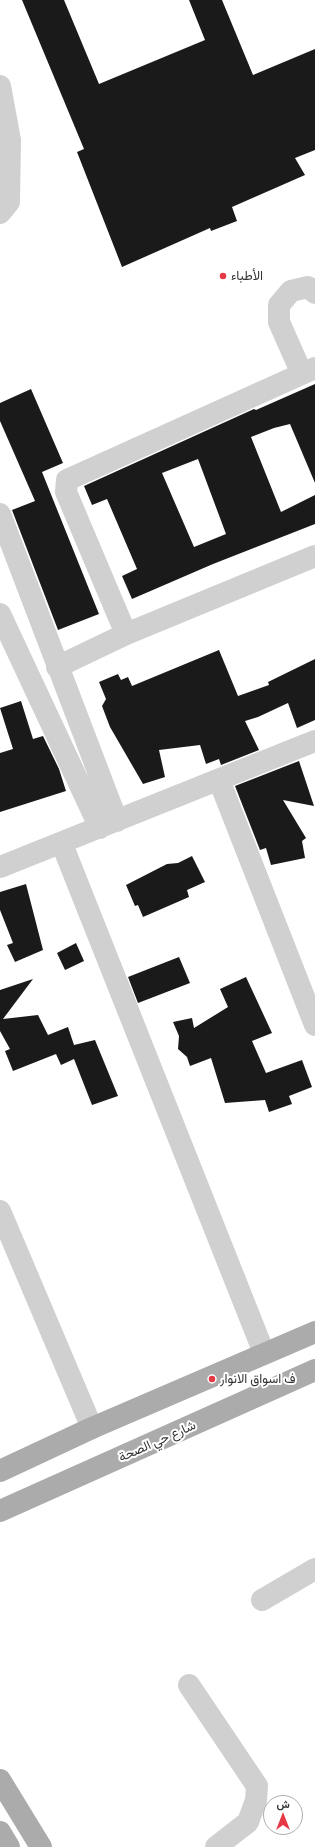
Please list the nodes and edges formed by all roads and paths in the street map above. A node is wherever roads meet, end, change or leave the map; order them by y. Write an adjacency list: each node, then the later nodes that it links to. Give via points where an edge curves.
1 (0, 86): 2 (street, via 10,140 9,202)
2 (0, 213)
3 (315, 293): 4 (street, via 308,287 291,290 279,305 279,322)
4 (308, 371): 8 (street, via 67,480 66,492)
5 (0, 514): 9 (street)
6 (315, 556): 8 (street)
7 (0, 614): 12 (street)
8 (126, 634): 9 (street)
9 (57, 667): 12 (street)
10 (315, 741): 11 (street)
11 (220, 780): 12 (street); 15 (street)
12 (109, 825): 13 (street)
13 (62, 844): 14 (street); 18 (street)
14 (0, 867)
15 (315, 1025)
16 (0, 1211): 20 (street)
17 (315, 1332): 18 (main road)
18 (264, 1353): 20 (main road)
19 (315, 1370): 22 (main road, شارع حي الصحة)
20 (92, 1428): 21 (main road)
21 (0, 1471)
22 (0, 1511)
23 (315, 1569): 24 (street)
24 (262, 1600)
25 (189, 1685): 30 (street, via 257,1786 256,1800 248,1822)
26 (0, 1780): 29 (main road)
27 (0, 1832): 28 (main road)
28 (9, 1847)
29 (41, 1847)
30 (216, 1847)

